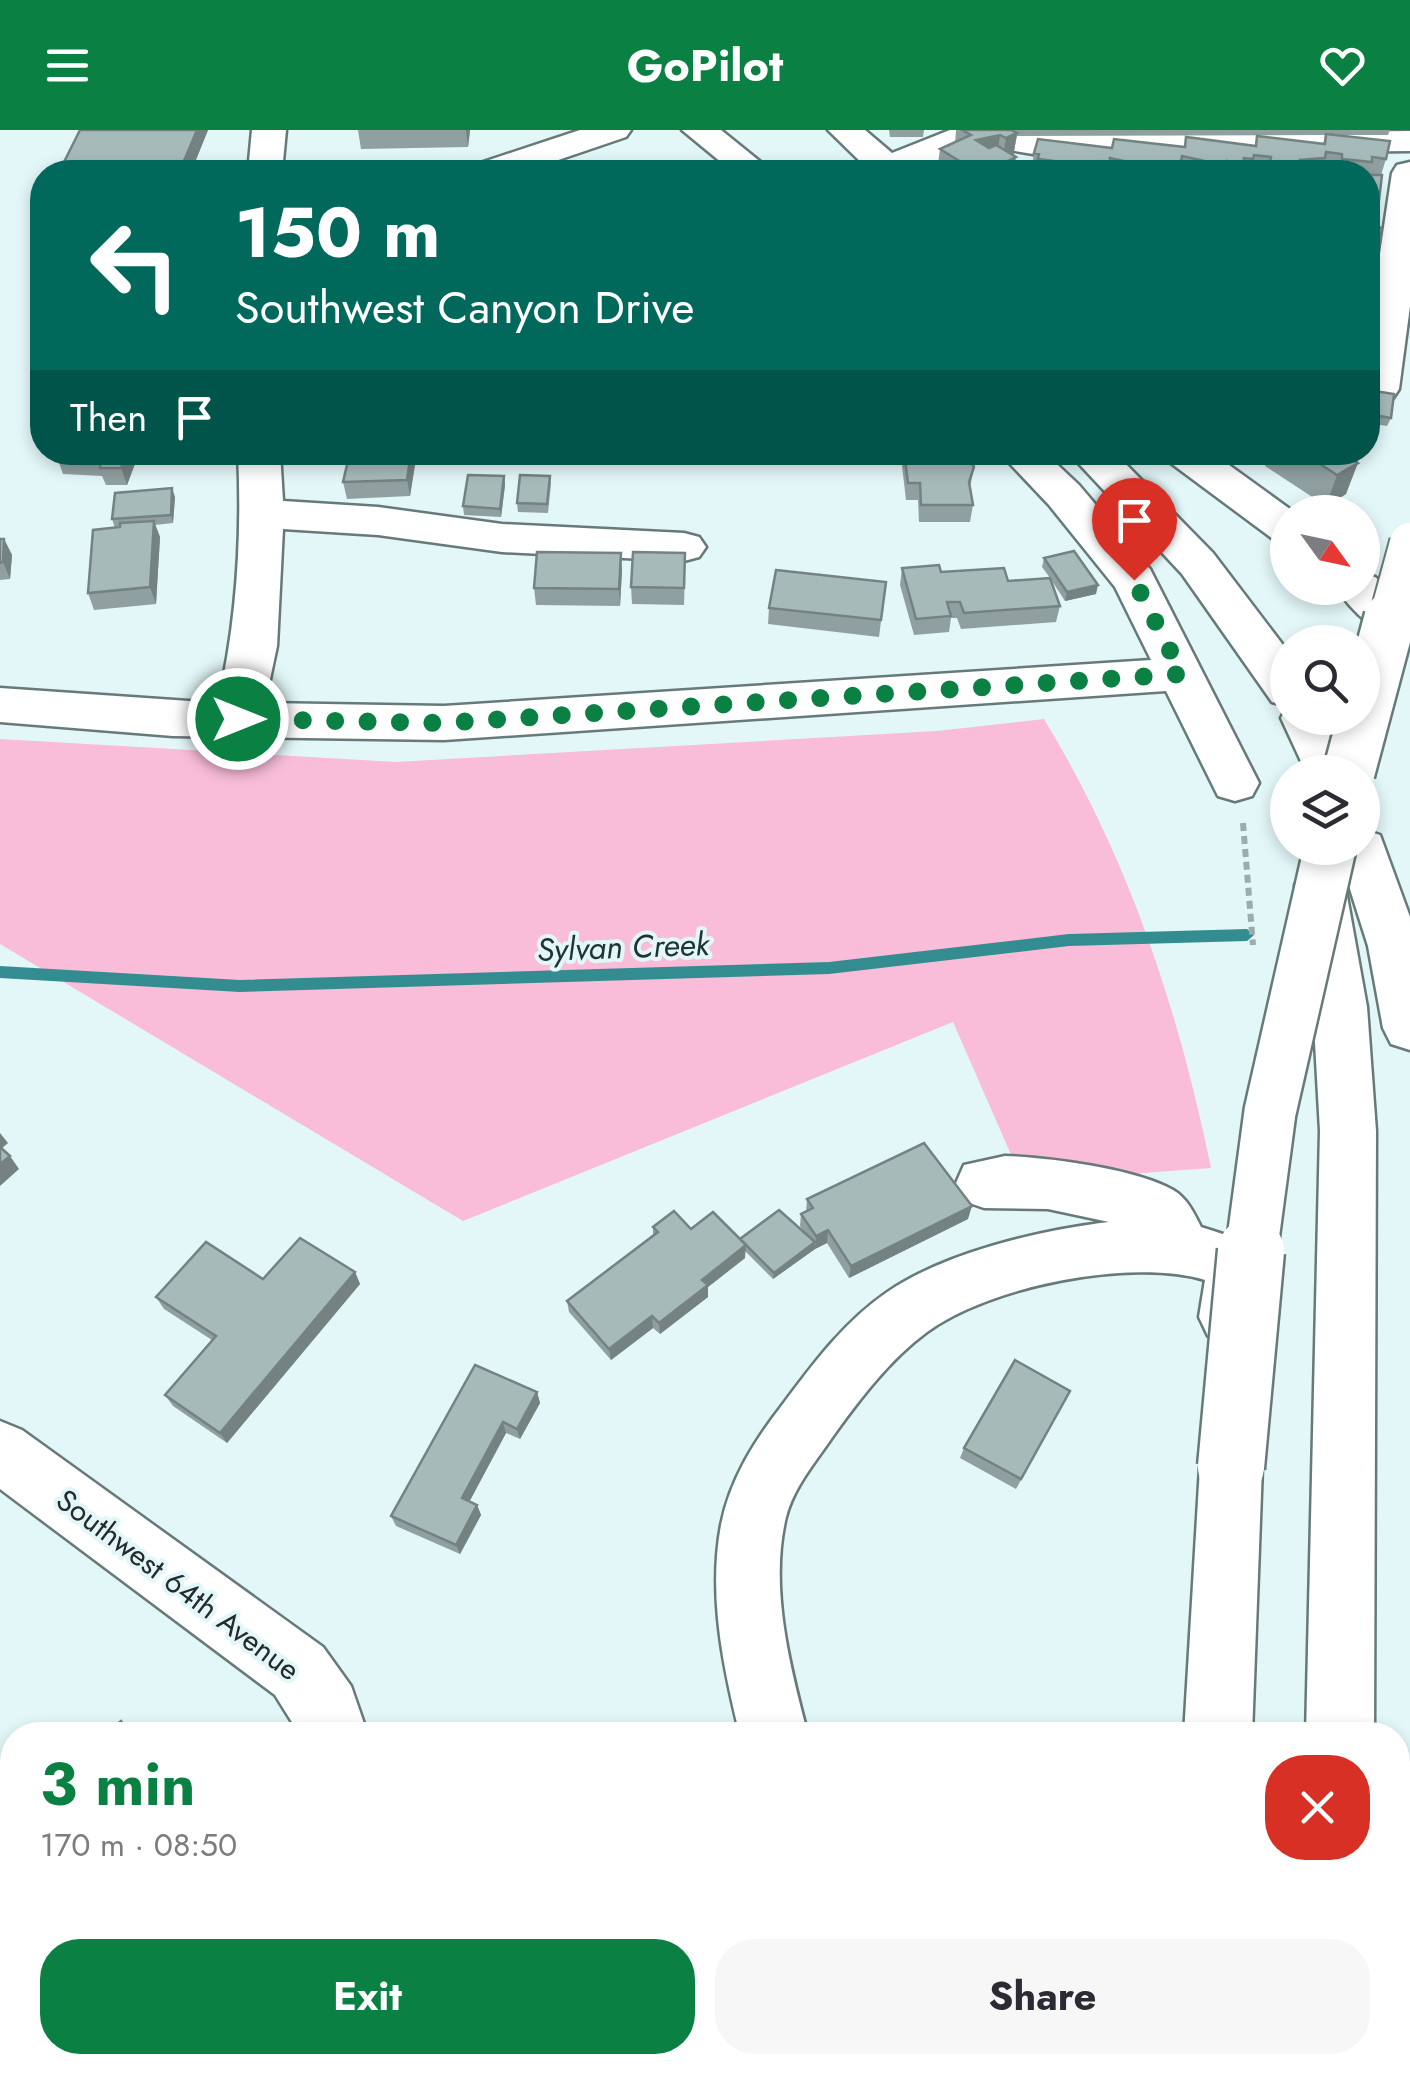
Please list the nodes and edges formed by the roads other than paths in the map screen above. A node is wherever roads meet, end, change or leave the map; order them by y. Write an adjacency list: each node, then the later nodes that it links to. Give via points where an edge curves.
1 (269, 130): 6 (main road)
2 (614, 130): 7 (main road)
3 (699, 130): 8 (main road)
4 (844, 130): 9 (main road)
5 (1410, 141): 10 (main road, via 1039,145 978,135)
6 (266, 160)
7 (525, 160)
8 (738, 160)
9 (878, 160)
10 (911, 160)
11 (1410, 173): 12 (main road)
12 (1380, 382)
13 (260, 465): 17 (main road)
14 (1033, 465): 24 (main road, via 1134,580)
15 (1101, 465): 23 (main road, via 1193,556)
16 (1201, 465): 18 (main road)
17 (262, 514): 20 (main road, via 502,538); 26 (main road, via 254,646)
18 (1270, 516)
19 (1410, 543): 27 (main road, bridge)
20 (684, 546)
21 (1379, 605): 22 (main road)
22 (1410, 632)
23 (1270, 663)
24 (1182, 674): 26 (main road, via 444,723); 28 (main road)
25 (0, 705): 26 (main road)
26 (238, 719)
27 (1324, 755)
28 (1235, 783)
29 (1320, 865): 40 (main road, via 1348,1130)
30 (1326, 865): 39 (main road, bridge, via 1270,1112 1249,1267)
31 (1368, 865): 32 (main road, via 1394,946)
32 (1410, 1028)
33 (984, 1183): 34 (main road, via 1034,1184 1154,1208)
34 (1182, 1248): 35 (main road, via 1236,1264); 38 (main road, via 1129,1244 963,1281 917,1305 835,1384 778,1462 760,1496 750,1542 748,1588)
35 (1228, 1320)
36 (0, 1452): 37 (main road, Southwest 64th Avenue, via 299,1670)
37 (330, 1722)
38 (772, 1722)
39 (1219, 1722)
40 (1340, 1722)

